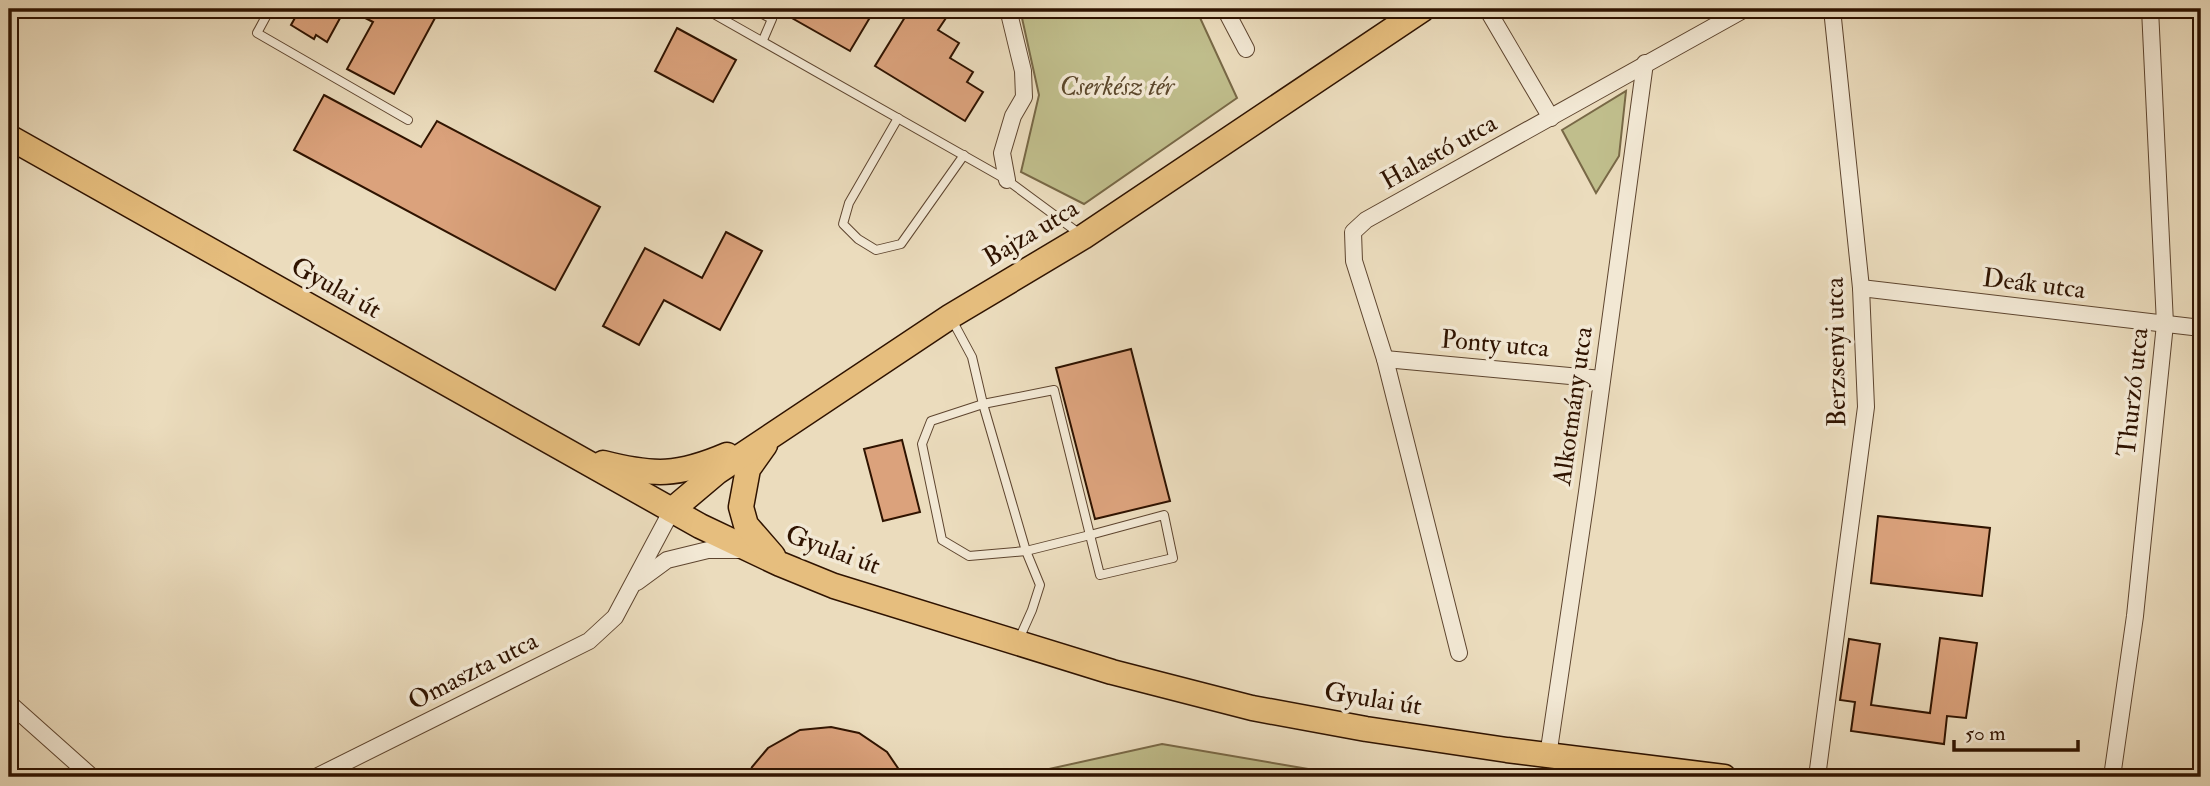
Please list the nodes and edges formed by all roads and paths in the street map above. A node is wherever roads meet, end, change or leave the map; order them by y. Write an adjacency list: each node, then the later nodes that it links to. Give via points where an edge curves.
1 (270, 9): 16 (lane, via 257,33)
2 (705, 9): 11 (lane)
3 (753, 9): 11 (lane, via 772,19)
4 (1008, 9): 19 (street, via 1023,71 1024,97 1002,153)
5 (1224, 9): 12 (street)
6 (1423, 9): 20 (main road, Bajza utca)
7 (1488, 9): 15 (street)
8 (1745, 9): 13 (street, Halastó utca)
9 (1832, 9): 21 (street, Berzsenyi utca)
10 (2150, 9): 23 (street, Thurzó utca)
11 (763, 40): 14 (lane)
12 (1246, 49)
13 (1645, 63): 15 (street, Halastó utca); 26 (street, Alkotmány utca)
14 (898, 118): 18 (lane); 18 (lane, via 849,203 843,224 876,250 901,243)
15 (1551, 118): 25 (street, Halastó utca, via 1366,220 1353,232 1354,261)
16 (408, 120)
17 (9, 137): 29 (main road, Gyulai út)
18 (964, 155): 19 (lane)
19 (1007, 180): 20 (lane)
20 (1083, 237): 22 (main road, Bajza utca)
21 (1861, 288): 23 (street, Deák utca); 44 (street, Berzsenyi utca, via 1866,407)
22 (951, 316): 27 (lane, via 972,357); 28 (main road, Bajza utca)
23 (2165, 324): 24 (street, Deák utca); 45 (street, Thurzó utca, via 2135,616)
24 (2201, 328)
25 (1385, 359): 26 (street, Ponty utca); 37 (street)
26 (1602, 379): 39 (street, Alkotmány utca)
27 (983, 404): 31 (lane, via 1054,390); 33 (lane); 33 (lane, via 931,421 922,444 942,540 969,556)
28 (772, 435): 29 (main road, via 700,467 665,474); 30 (main road, Bajza utca); 34 (main road, via 748,469 741,507 746,525)
29 (570, 454): 30 (main road, Gyulai út)
30 (672, 510): 32 (main road, Gyulai út); 35 (street, Omaszta utca)
31 (1090, 535): 31 (lane, via 1100,575 1173,558 1164,514); 33 (lane)
32 (751, 550): 34 (main road, Gyulai út); 35 (street, Omaszta utca, via 708,551 667,560)
33 (1026, 551): 36 (lane, via 1040,585)
34 (780, 565): 36 (main road, Gyulai út)
35 (632, 585): 42 (street, Omaszta utca, via 615,617 589,640)
36 (1018, 642): 39 (main road, Gyulai út, via 1251,708)
37 (1459, 653)
38 (9, 703): 41 (street)
39 (1548, 755): 40 (main road, Gyulai út)
40 (1634, 772): 43 (main road, Gyulai út)
41 (92, 777)
42 (316, 777)
43 (1724, 777)
44 (1817, 777)
45 (2112, 777)

